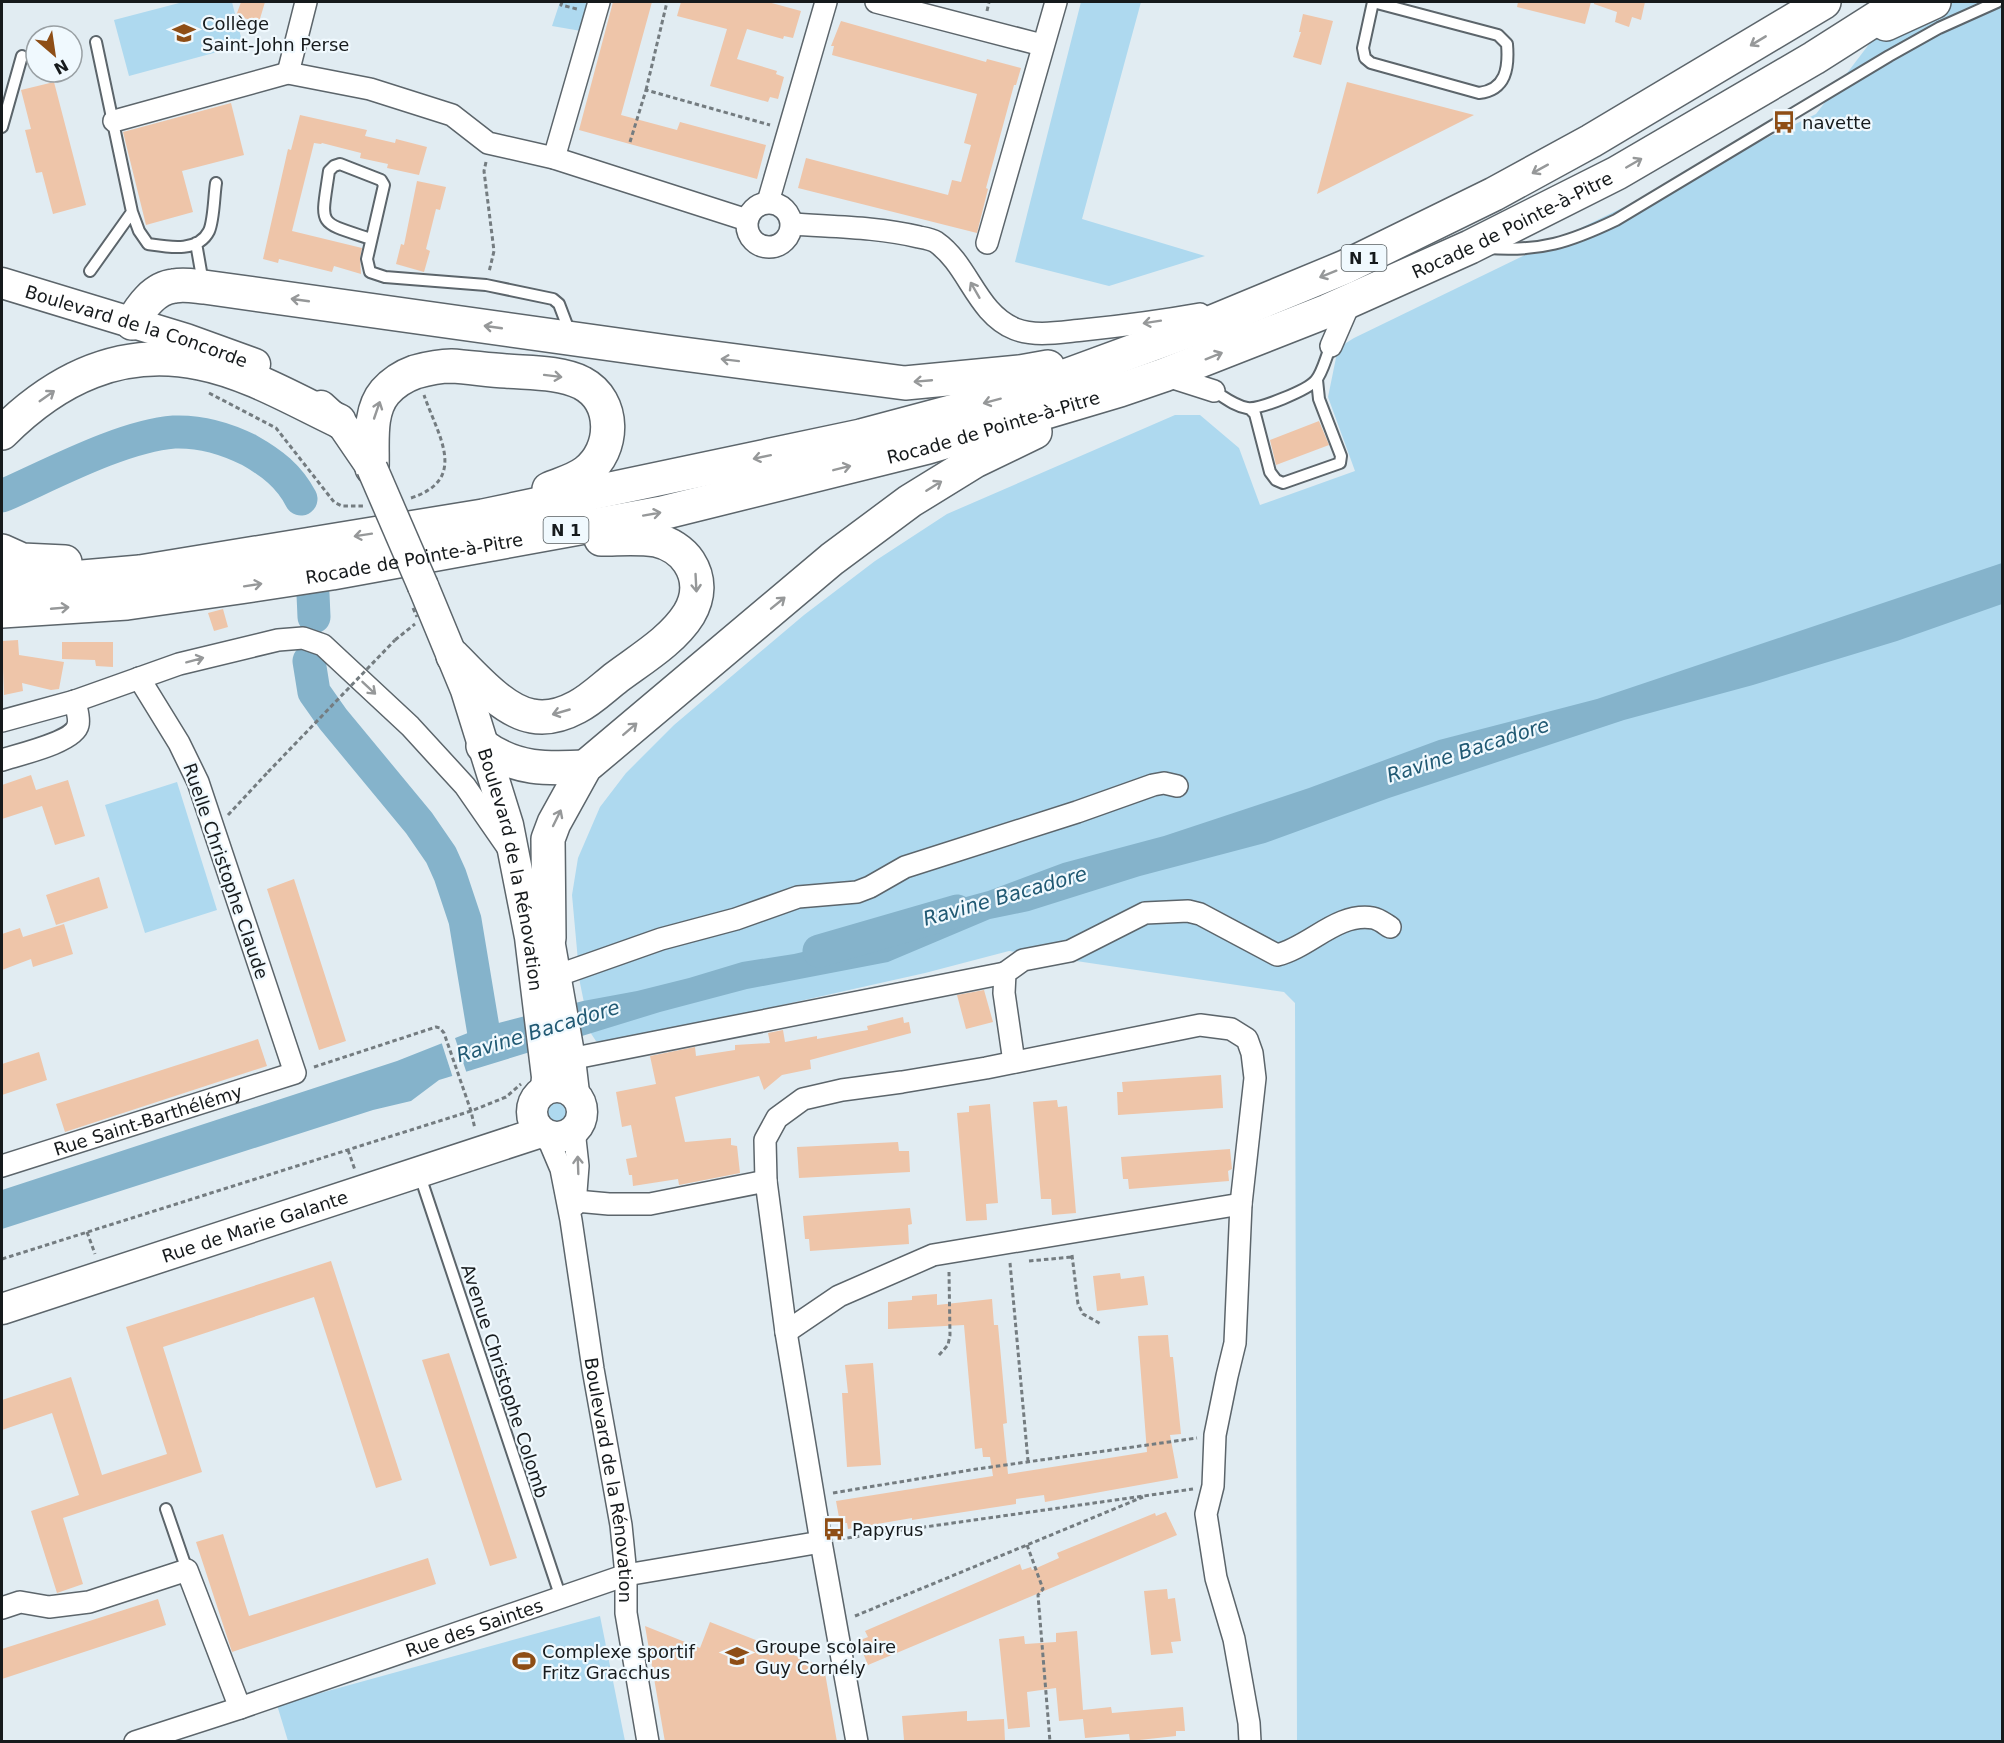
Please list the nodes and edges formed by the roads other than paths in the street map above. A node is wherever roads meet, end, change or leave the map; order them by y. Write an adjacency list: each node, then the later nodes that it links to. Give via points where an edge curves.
1 (306, 2): 15 (street)
2 (599, 2): 18 (street)
3 (826, 2): 20 (street)
4 (876, 2): 12 (street)
5 (1056, 2): 12 (street)
6 (1374, 2): 6 (lane, via 1498,35 1507,44 1502,81 1492,91 1479,93 1371,63 1363,48)
7 (1902, 2): 14 (highway, Rocade de Pointe-à-Pitre / N 1)
8 (1934, 2): 14 (highway)
9 (1997, 2): 27 (lane, via 1911,44 1591,232 1533,248)
10 (1818, 5): 32 (highway, Rocade de Pointe-à-Pitre / N 1, one-way to 32, via 1591,141 1494,194 1345,267)
11 (96, 42): 16 (lane)
12 (1042, 45): 26 (street)
13 (22, 56): 17 (lane)
14 (1814, 58): 27 (highway, Rocade de Pointe-à-Pitre / N 1, one-way to 14, via 1617,172)
15 (288, 73): 16 (street); 18 (street, via 370,89 452,115 488,143)
16 (114, 121): 21 (lane)
17 (2, 127)
18 (554, 158): 22 (street)
19 (216, 183): 25 (lane, via 210,230)
20 (768, 202): 22 (street, via 757,206); 23 (street, via 785,208)
21 (132, 212): 25 (lane, via 148,244 172,247); 28 (lane)
22 (747, 220): 23 (street, via 750,237 765,247 782,243)
23 (792, 224): 32 (street, one-way to 23, via 1136,325 1032,332 1015,329 983,304 955,260 934,241 897,232)
24 (370, 239): 24 (lane, via 384,185 381,180 340,164 334,166 329,171 325,221); 34 (lane, via 370,273 486,285 553,299 559,304)
25 (196, 243): 30 (lane)
26 (987, 243)
27 (1470, 247): 31 (highway, Rocade de Pointe-à-Pitre / N 1)
28 (90, 271)
29 (2, 283): 33 (main road, Boulevard de la Concorde)
30 (204, 286): 33 (highway, via 172,285 142,305); 34 (highway, one-way to 30)
31 (1351, 300): 35 (street); 37 (highway, Rocade de Pointe-à-Pitre / N 1, one-way to 31)
32 (1251, 306): 36 (highway, Rocade de Pointe-à-Pitre / N 1)
33 (132, 323): 42 (main road, Boulevard de la Concorde, via 254,363 295,386)
34 (572, 339): 36 (highway, one-way to 34, via 1020,372 905,383)
35 (1331, 346): 38 (lane)
36 (1126, 354): 45 (highway, Rocade de Pointe-à-Pitre / N 1, one-way to 45, via 1011,396)
37 (1164, 375): 39 (highway, Rocade de Pointe-à-Pitre / N 1); 40 (street)
38 (1317, 380): 41 (lane, via 1309,387); 41 (lane, via 1319,399 1341,456 1340,463 1283,483 1276,480)
39 (1120, 390): 45 (highway, Rocade de Pointe-à-Pitre / N 1, one-way to 39, via 662,513 928,447); 57 (highway, one-way to 39, via 783,599 910,501 975,460)
40 (1214, 391): 41 (lane)
41 (1250, 409)
42 (339, 421): 43 (highway, one-way to 42, via 76,377 113,363 155,358 200,363 245,377); 44 (main road, Boulevard de la Concorde)
43 (2, 433)
44 (372, 468): 45 (highway, one-way to 45, via 375,411 384,393 415,372 450,366 560,376 591,390 608,418 608,436 596,463 572,480 507,500); 49 (main road, Boulevard de la Concorde, bridge)
45 (478, 531): 47 (highway, Rocade de Pointe-à-Pitre / N 1, one-way to 47); 50 (highway, Rocade de Pointe-à-Pitre / N 1, one-way to 45, via 150,600 332,573); 51 (highway, one-way to 51, via 657,540 686,556 698,585 696,599 676,630 591,698 560,714 532,716 509,706)
46 (2, 551): 47 (highway, via 22,560 46,562 147,559)
47 (196, 563): 48 (highway, Rocade de Pointe-à-Pitre / N 1)
48 (2, 584)
49 (423, 586): 51 (main road, Boulevard de la Rénovation)
50 (2, 611)
51 (453, 656): 55 (main road, Boulevard de la Rénovation)
52 (139, 678): 53 (street); 59 (street, one-way to 59, via 278,640 303,638 323,645 410,726 465,786); 65 (street, Ruelle Christophe Claude, via 198,782)
53 (75, 701): 54 (street); 56 (street, via 79,722 72,734)
54 (2, 721)
55 (493, 753): 57 (highway, via 520,764 548,769); 59 (main road, Boulevard de la Rénovation); 61 (main road, Boulevard de la Rénovation, via 516,788 528,826)
56 (2, 760)
57 (585, 767): 61 (highway, one-way to 57, via 548,839)
58 (1177, 786): 63 (street, via 1153,785 905,867 856,892 798,897 661,939)
59 (517, 861): 63 (main road, Boulevard de la Rénovation, via 530,937)
60 (1390, 927): 62 (street, via 1375,918 1343,921 1296,949 1277,955 1200,914 1145,913 1070,951 1023,960)
61 (549, 938): 63 (main road, Boulevard de la Rénovation)
62 (1005, 973): 64 (street, via 1004,993); 66 (street)
63 (551, 991): 66 (main road, Boulevard de la Rénovation)
64 (1014, 1062): 69 (street, via 803,1099 777,1118 765,1140); 70 (street, via 1200,1025 1231,1029 1247,1039 1255,1078)
65 (295, 1073): 67 (street, Rue Saint-Barthélémy)
66 (553, 1098): 68 (main road, Rue de Marie Galante, via 508,1143); 71 (street, Boulevard de la Rénovation, via 561,1169)
67 (2, 1166)
68 (419, 1173): 72 (main road, Rue de Marie Galante); 78 (lane, Avenue Christophe Colomb)
69 (766, 1181): 71 (street, via 650,1204 609,1204); 73 (street)
70 (1241, 1204): 73 (street, via 933,1255 839,1296); 84 (street, via 1235,1343 1215,1436 1213,1486 1206,1514 1216,1578 1236,1651)
71 (574, 1210): 77 (street, Boulevard de la Rénovation)
72 (2, 1309)
73 (786, 1332): 75 (street)
74 (166, 1509): 76 (lane)
75 (820, 1542): 77 (street, Rue des Saintes); 83 (street)
76 (187, 1570): 79 (street, via 89,1602 49,1607 20,1602); 80 (street)
77 (626, 1575): 78 (street, Rue des Saintes); 82 (street, Boulevard de la Rénovation, via 626,1613)
78 (561, 1599): 80 (street, Rue des Saintes)
79 (2, 1608)
80 (240, 1708): 81 (street, Rue des Saintes)
81 (135, 1742)
82 (648, 1742)
83 (857, 1742)
84 (1250, 1742)

